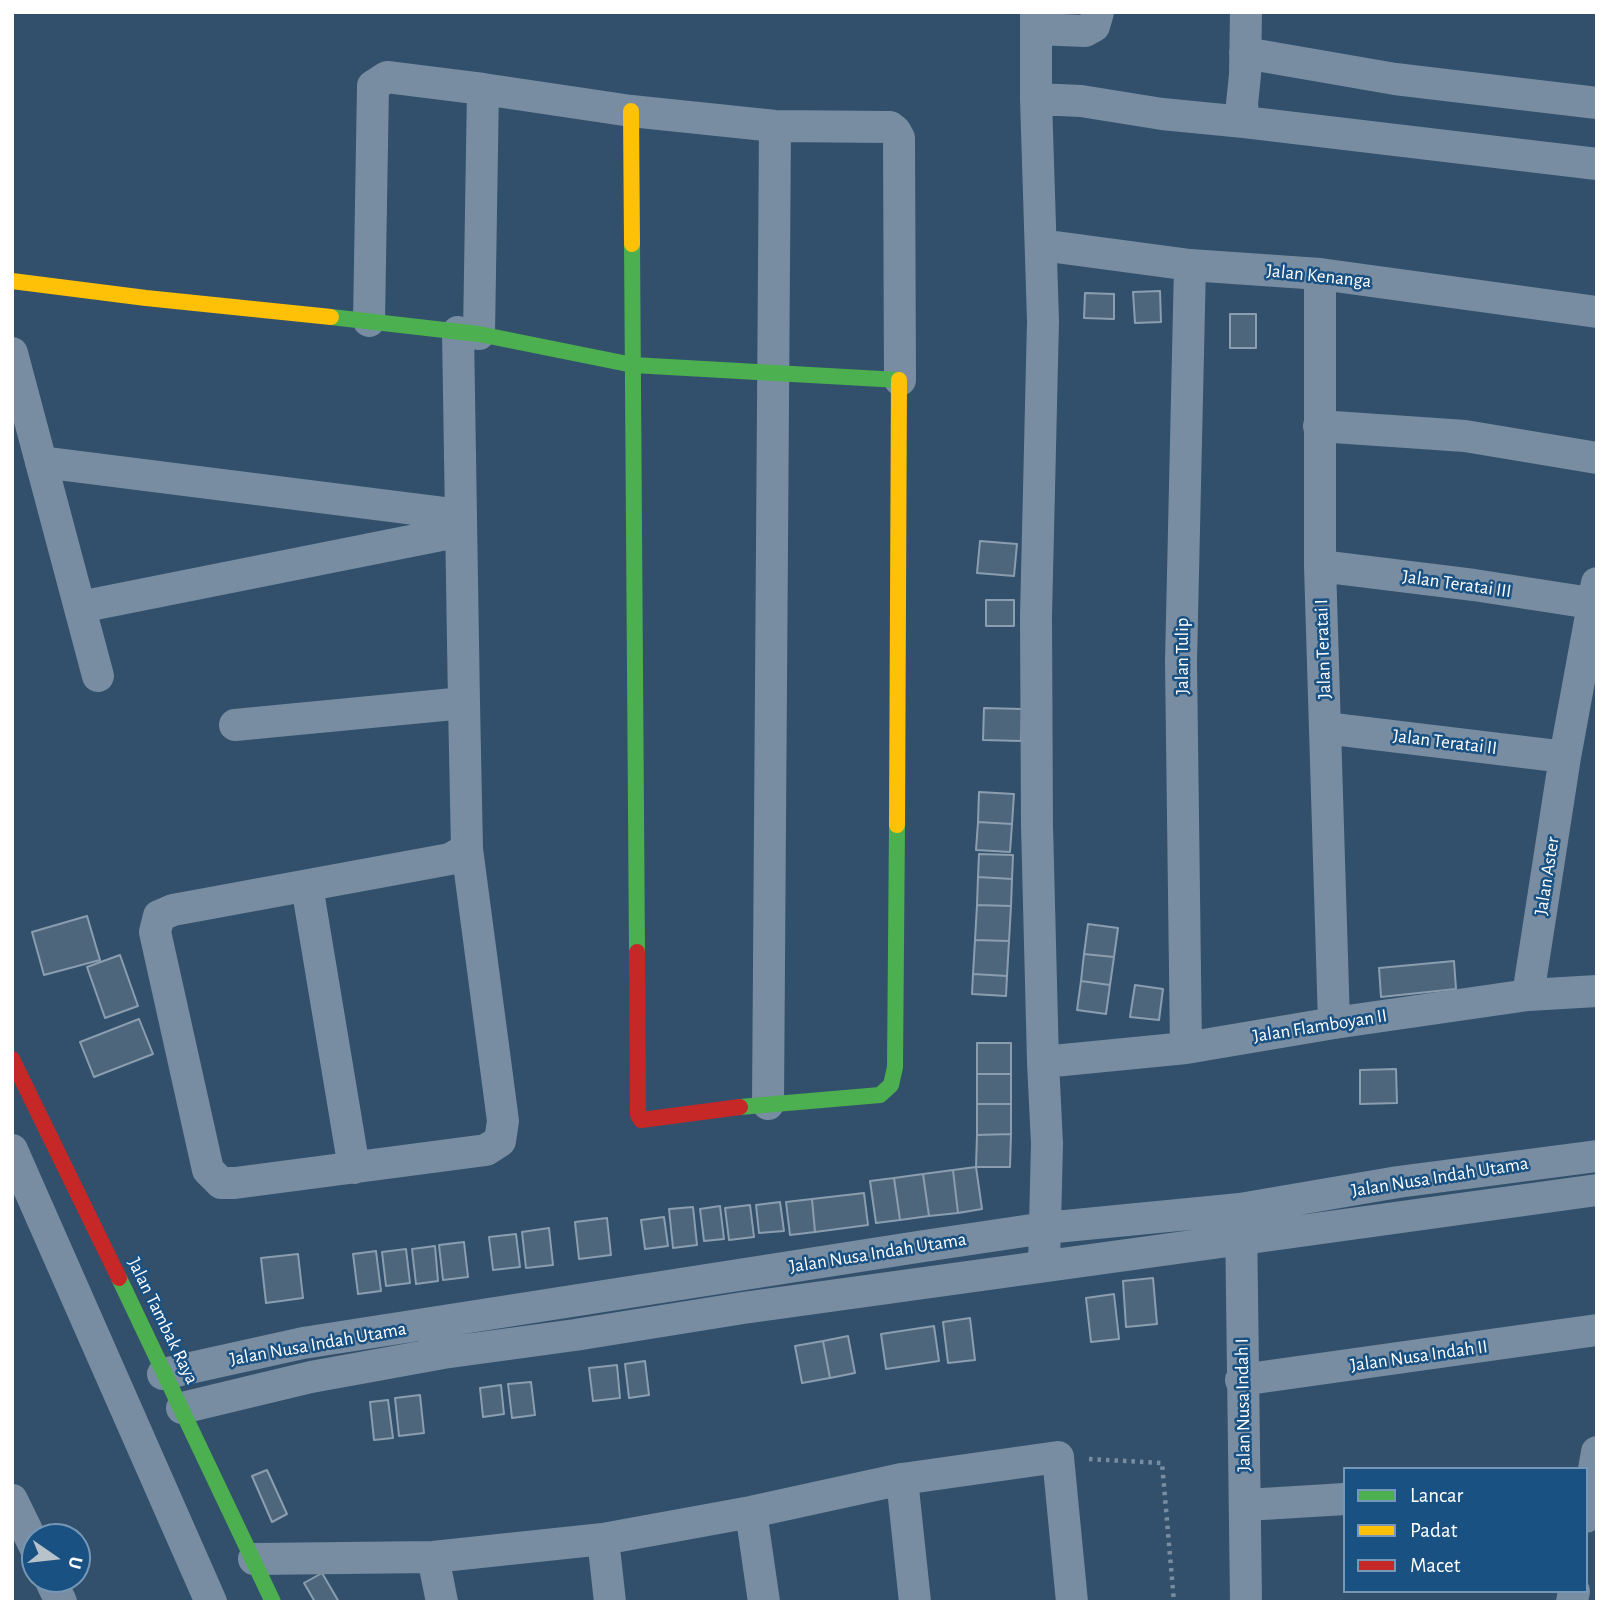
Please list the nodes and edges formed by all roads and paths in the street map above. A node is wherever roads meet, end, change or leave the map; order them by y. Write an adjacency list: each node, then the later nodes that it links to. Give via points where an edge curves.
1 (1098, 12): 3 (street, via 1094,26 1085,31)
2 (1246, 12): 4 (street)
3 (1036, 21): 6 (street)
4 (1244, 88): 6 (street, via 1163,114); 7 (street, via 1395,79); 10 (street)
5 (483, 89): 8 (street); 16 (street, via 387,77 373,86); 17 (street)
6 (1036, 99): 11 (street)
7 (1597, 103)
8 (631, 111): 9 (street); 19 (street)
9 (775, 126): 20 (street); 21 (street, via 890,127 899,138)
10 (1597, 164)
11 (1041, 245): 12 (street, Jalan Kenanga); 41 (street, via 1036,616)
12 (1190, 265): 13 (street, Jalan Kenanga); 39 (street, Jalan Tulip, via 1181,662)
13 (1320, 274): 15 (street, Jalan Kenanga); 22 (street, Jalan Teratai I)
14 (12, 281): 16 (street)
15 (1597, 312)
16 (369, 321): 17 (street)
17 (468, 333): 19 (street); 25 (street)
18 (12, 353): 24 (street)
19 (633, 365): 20 (street); 42 (street, via 638,1115 641,1120)
20 (774, 373): 21 (street); 42 (street)
21 (900, 380): 42 (street, via 895,1067 891,1085 880,1096)
22 (1319, 426): 23 (street, via 1465,436); 26 (street, Jalan Teratai I)
23 (1597, 458)
24 (41, 462): 25 (street); 28 (street)
25 (461, 523): 28 (street); 30 (street)
26 (1320, 566): 27 (street, Jalan Teratai III); 32 (street, Jalan Teratai I)
27 (1595, 597): 33 (street, Jalan Aster)
28 (80, 607): 29 (street)
29 (98, 676)
30 (464, 703): 31 (street); 34 (street)
31 (235, 725)
32 (1325, 728): 33 (street, Jalan Teratai II); 38 (street, Jalan Teratai I)
33 (1565, 757): 37 (street, Jalan Aster)
34 (467, 849): 35 (street, via 450,859); 45 (street, via 503,1121 500,1141 486,1150)
35 (307, 886): 45 (street); 45 (street, via 173,911 159,916 155,932 208,1170 221,1183 235,1183)
36 (1597, 992): 37 (street, Jalan Flamboyan II)
37 (1528, 995): 38 (street, Jalan Flamboyan II)
38 (1334, 1023): 39 (street, Jalan Flamboyan II)
39 (1186, 1048): 41 (street, Jalan Flamboyan II)
40 (12, 1059): 51 (street, Jalan Tambak Raya)
41 (1043, 1062): 48 (street)
42 (768, 1104)
43 (12, 1150): 66 (street)
44 (1597, 1156): 47 (street, Jalan Nusa Indah Utama, via 1398,1182)
45 (354, 1168)
46 (1597, 1189): 47 (street, Jalan Nusa Indah Utama)
47 (1241, 1223): 48 (street, Jalan Nusa Indah Utama); 49 (street, Jalan Nusa Indah Utama); 52 (street, Jalan Nusa Indah I)
48 (1045, 1228): 49 (street); 51 (street, Jalan Nusa Indah Utama, via 303,1343)
49 (1044, 1266): 53 (street, Jalan Nusa Indah Utama, via 443,1353 312,1377)
50 (1597, 1330): 52 (street, Jalan Nusa Indah II)
51 (163, 1374): 53 (street, Jalan Tambak Raya)
52 (1241, 1380): 60 (street, Jalan Nusa Indah I)
53 (182, 1408): 65 (street, Jalan Tambak Raya)
54 (1058, 1457): 56 (street); 72 (street); 73 (path, via 1162,1463)
55 (1592, 1472): 59 (street)
56 (902, 1479): 61 (street); 71 (street)
57 (1343, 1499): 60 (street)
58 (12, 1500): 62 (street)
59 (1588, 1502)
60 (1246, 1505): 74 (street, Jalan Nusa Indah I)
61 (751, 1512): 63 (street); 70 (street)
62 (23, 1523)
63 (603, 1539): 64 (street); 69 (street)
64 (433, 1557): 65 (street); 68 (street)
65 (254, 1559): 67 (street, Jalan Tambak Raya)
66 (211, 1602)
67 (273, 1602)
68 (442, 1602)
69 (610, 1602)
70 (764, 1602)
71 (915, 1602)
72 (1072, 1602)
73 (1174, 1602)
74 (1246, 1602)

